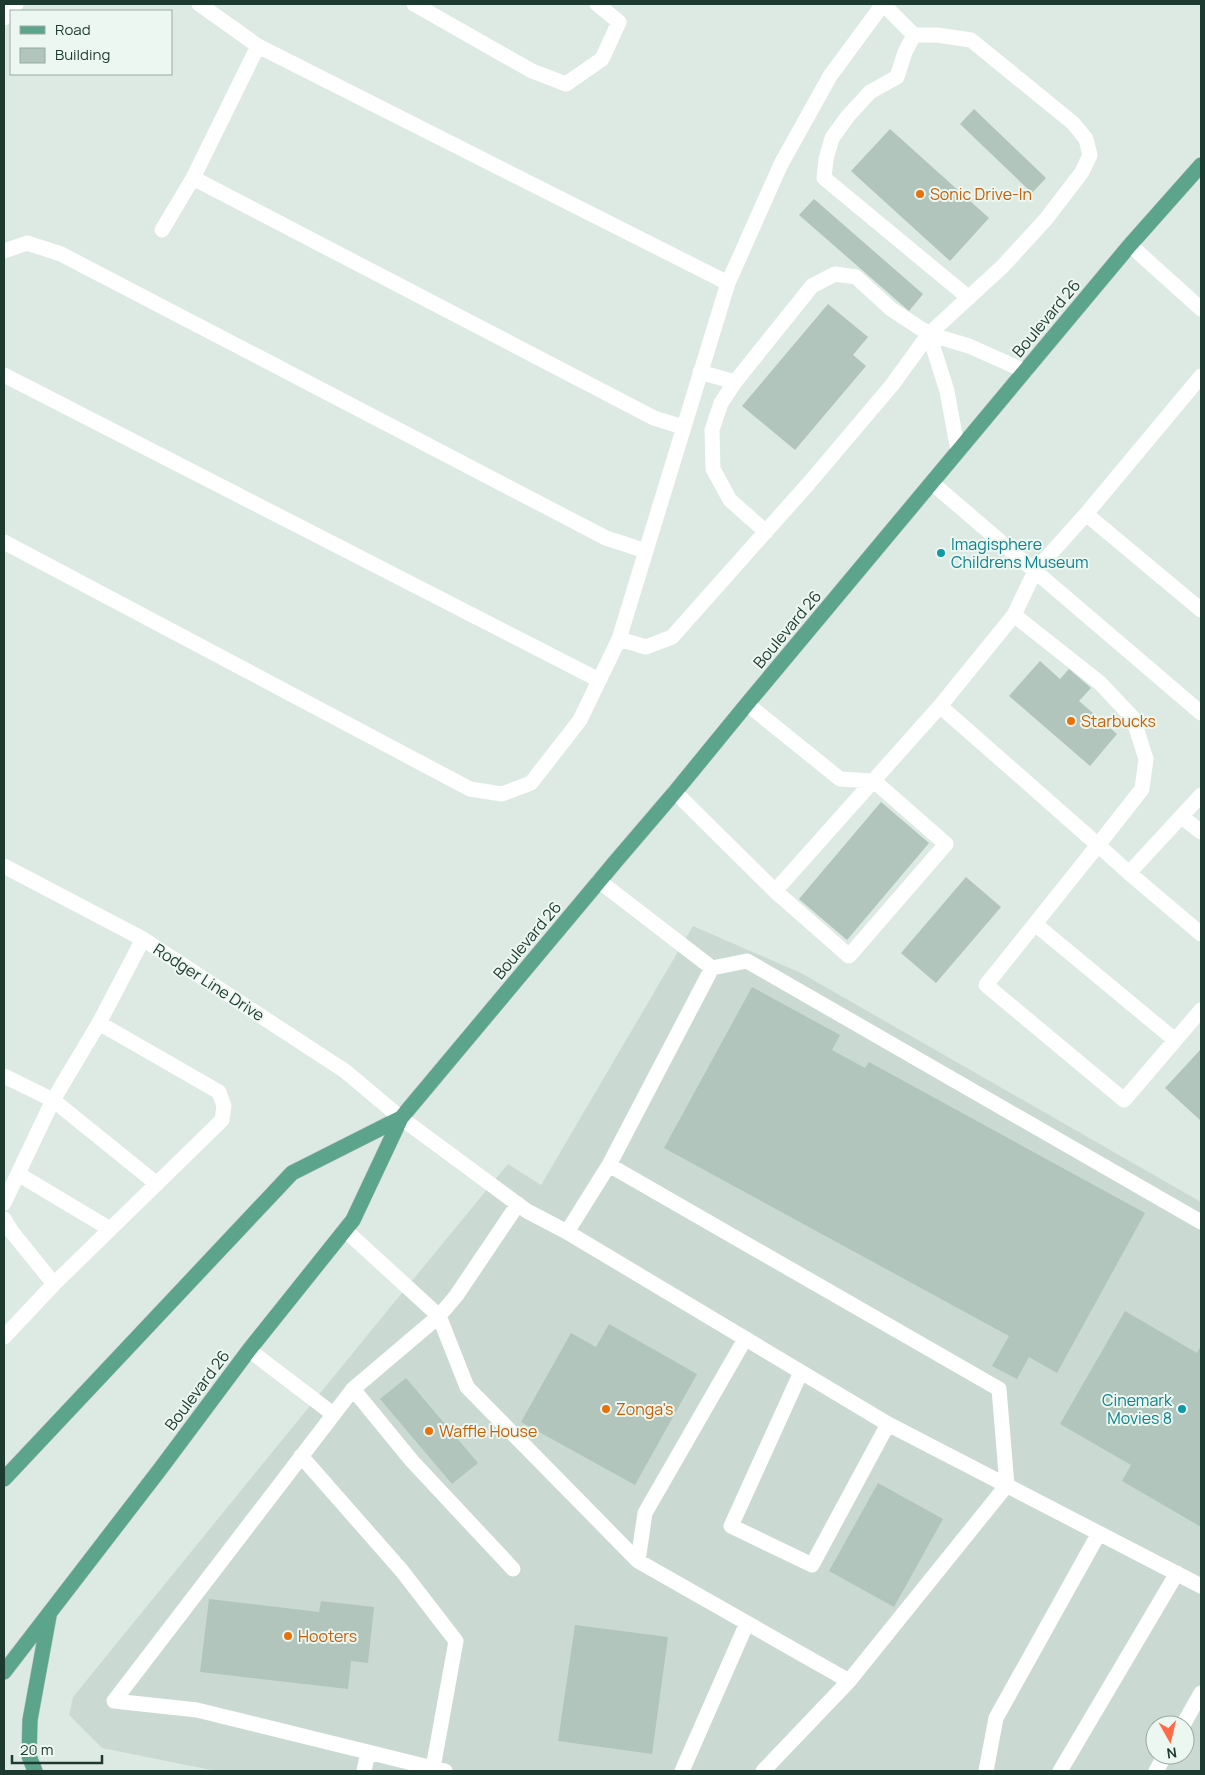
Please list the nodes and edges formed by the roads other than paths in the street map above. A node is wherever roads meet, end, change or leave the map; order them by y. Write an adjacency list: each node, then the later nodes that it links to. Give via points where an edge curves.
1 (199, 4): 6 (street)
2 (414, 4): 3 (street, via 532,71 566,84 602,59 619,22)
3 (597, 4)
4 (883, 4): 5 (street); 12 (street, via 830,76 780,164)
5 (914, 35): 13 (street, via 897,77 870,92 832,138 824,178); 13 (street, via 972,40 1073,123 1086,139 1090,155 1082,172 1046,219)
6 (258, 46): 8 (street); 12 (street)
7 (1201, 165): 10 (main road, Boulevard 26)
8 (193, 178): 9 (street); 21 (street, via 654,418)
9 (162, 230)
10 (1130, 245): 14 (street); 16 (main road, Boulevard 26)
11 (4, 251): 27 (street, via 27,243 62,254 606,538)
12 (728, 283): 17 (street)
13 (969, 298): 15 (street)
14 (1201, 309)
15 (929, 334): 16 (street, via 969,346); 20 (street, via 891,309 856,278 835,274 812,286); 22 (street, via 947,392); 25 (street, via 892,385)
16 (1025, 371): 22 (main road, Boulevard 26)
17 (700, 372): 20 (street); 21 (street)
18 (4, 375): 32 (street)
19 (1201, 376): 24 (street)
20 (736, 382): 25 (street, via 721,403 712,430 713,469 730,500)
21 (683, 427): 27 (street)
22 (958, 451): 23 (main road, Boulevard 26)
23 (932, 483): 28 (street); 33 (main road, Boulevard 26)
24 (1086, 514): 28 (street); 29 (street)
25 (766, 532): 31 (street, via 672,637 646,647)
26 (4, 542): 32 (street, via 470,789 502,794 531,783 580,720)
27 (646, 551): 31 (street)
28 (1036, 571): 30 (street); 35 (street)
29 (1201, 610)
30 (1014, 615): 34 (street); 41 (street, via 1100,683 1133,718 1146,759 1142,789)
31 (619, 639): 32 (street)
32 (599, 680)
33 (746, 704): 36 (street, via 840,779); 37 (main road, Boulevard 26)
34 (940, 706): 36 (street); 41 (street)
35 (1201, 713)
36 (874, 781): 45 (street); 45 (street, via 946,844 849,956)
37 (676, 792): 44 (main road, Boulevard 26); 45 (street)
38 (1201, 796): 39 (street)
39 (1182, 816): 40 (street); 43 (street)
40 (1201, 832)
41 (1098, 845): 43 (street); 46 (street)
42 (4, 866): 48 (street, Rodger Line Drive)
43 (1129, 873): 47 (street)
44 (599, 881): 49 (street); 55 (main road, Boulevard 26)
45 (775, 891)
46 (1035, 924): 52 (street); 52 (street, via 986,985 1124,1100)
47 (1201, 934)
48 (143, 939): 51 (street); 55 (street, Rodger Line Drive, via 345,1071)
49 (712, 968): 56 (street); 62 (street, via 747,961)
50 (1201, 1010): 52 (street)
51 (99, 1023): 54 (street); 58 (street, via 219,1092 224,1106 222,1120)
52 (1175, 1040)
53 (4, 1076): 54 (street)
54 (53, 1100): 57 (street); 58 (street)
55 (401, 1118): 60 (street, Rodger Line Drive); 64 (main road, Boulevard 26, via 353,1220); 76 (main road, Boulevard 26, via 292,1173)
56 (609, 1165): 65 (street); 77 (street, via 999,1389)
57 (18, 1174): 59 (street); 63 (street)
58 (157, 1184): 63 (street)
59 (4, 1203)
60 (518, 1204): 65 (street, Rodger Line Drive); 67 (street)
61 (4, 1219): 66 (street)
62 (1201, 1222)
63 (110, 1229): 66 (street)
64 (345, 1230): 67 (street); 70 (main road, Boulevard 26)
65 (567, 1232): 69 (street, Rodger Line Drive)
66 (54, 1284): 68 (street)
67 (439, 1316): 72 (street); 79 (street, via 467,1387)
68 (4, 1337)
69 (745, 1338): 71 (street, Rodger Line Drive); 79 (street, via 645,1513)
70 (249, 1350): 73 (street); 83 (main road, Boulevard 26)
71 (801, 1372): 74 (street, Rodger Line Drive); 74 (street, via 731,1526 812,1565)
72 (353, 1389): 73 (street); 80 (street, via 412,1461)
73 (333, 1414): 75 (street)
74 (888, 1424): 77 (street, Rodger Line Drive)
75 (301, 1456): 89 (street, via 114,1701 197,1710); 90 (street, via 402,1571 456,1641)
76 (4, 1479)
77 (1007, 1485): 78 (street, Rodger Line Drive); 86 (street)
78 (1099, 1533): 81 (street, Rodger Line Drive); 95 (street, via 996,1718)
79 (638, 1561): 84 (street)
80 (512, 1570)
81 (1177, 1573): 82 (street, Rodger Line Drive); 96 (street)
82 (1201, 1586)
83 (50, 1613): 85 (main road, Boulevard 26); 91 (main road, via 30,1720 29,1756)
84 (747, 1623): 86 (street); 93 (street)
85 (4, 1672)
86 (849, 1681): 94 (street)
87 (1201, 1693): 88 (street)
88 (1189, 1715)
89 (368, 1752): 90 (street); 92 (street)
90 (439, 1770)
91 (35, 1771)
92 (364, 1771)
93 (682, 1771)
94 (763, 1771)
95 (986, 1771)
96 (1060, 1771)

